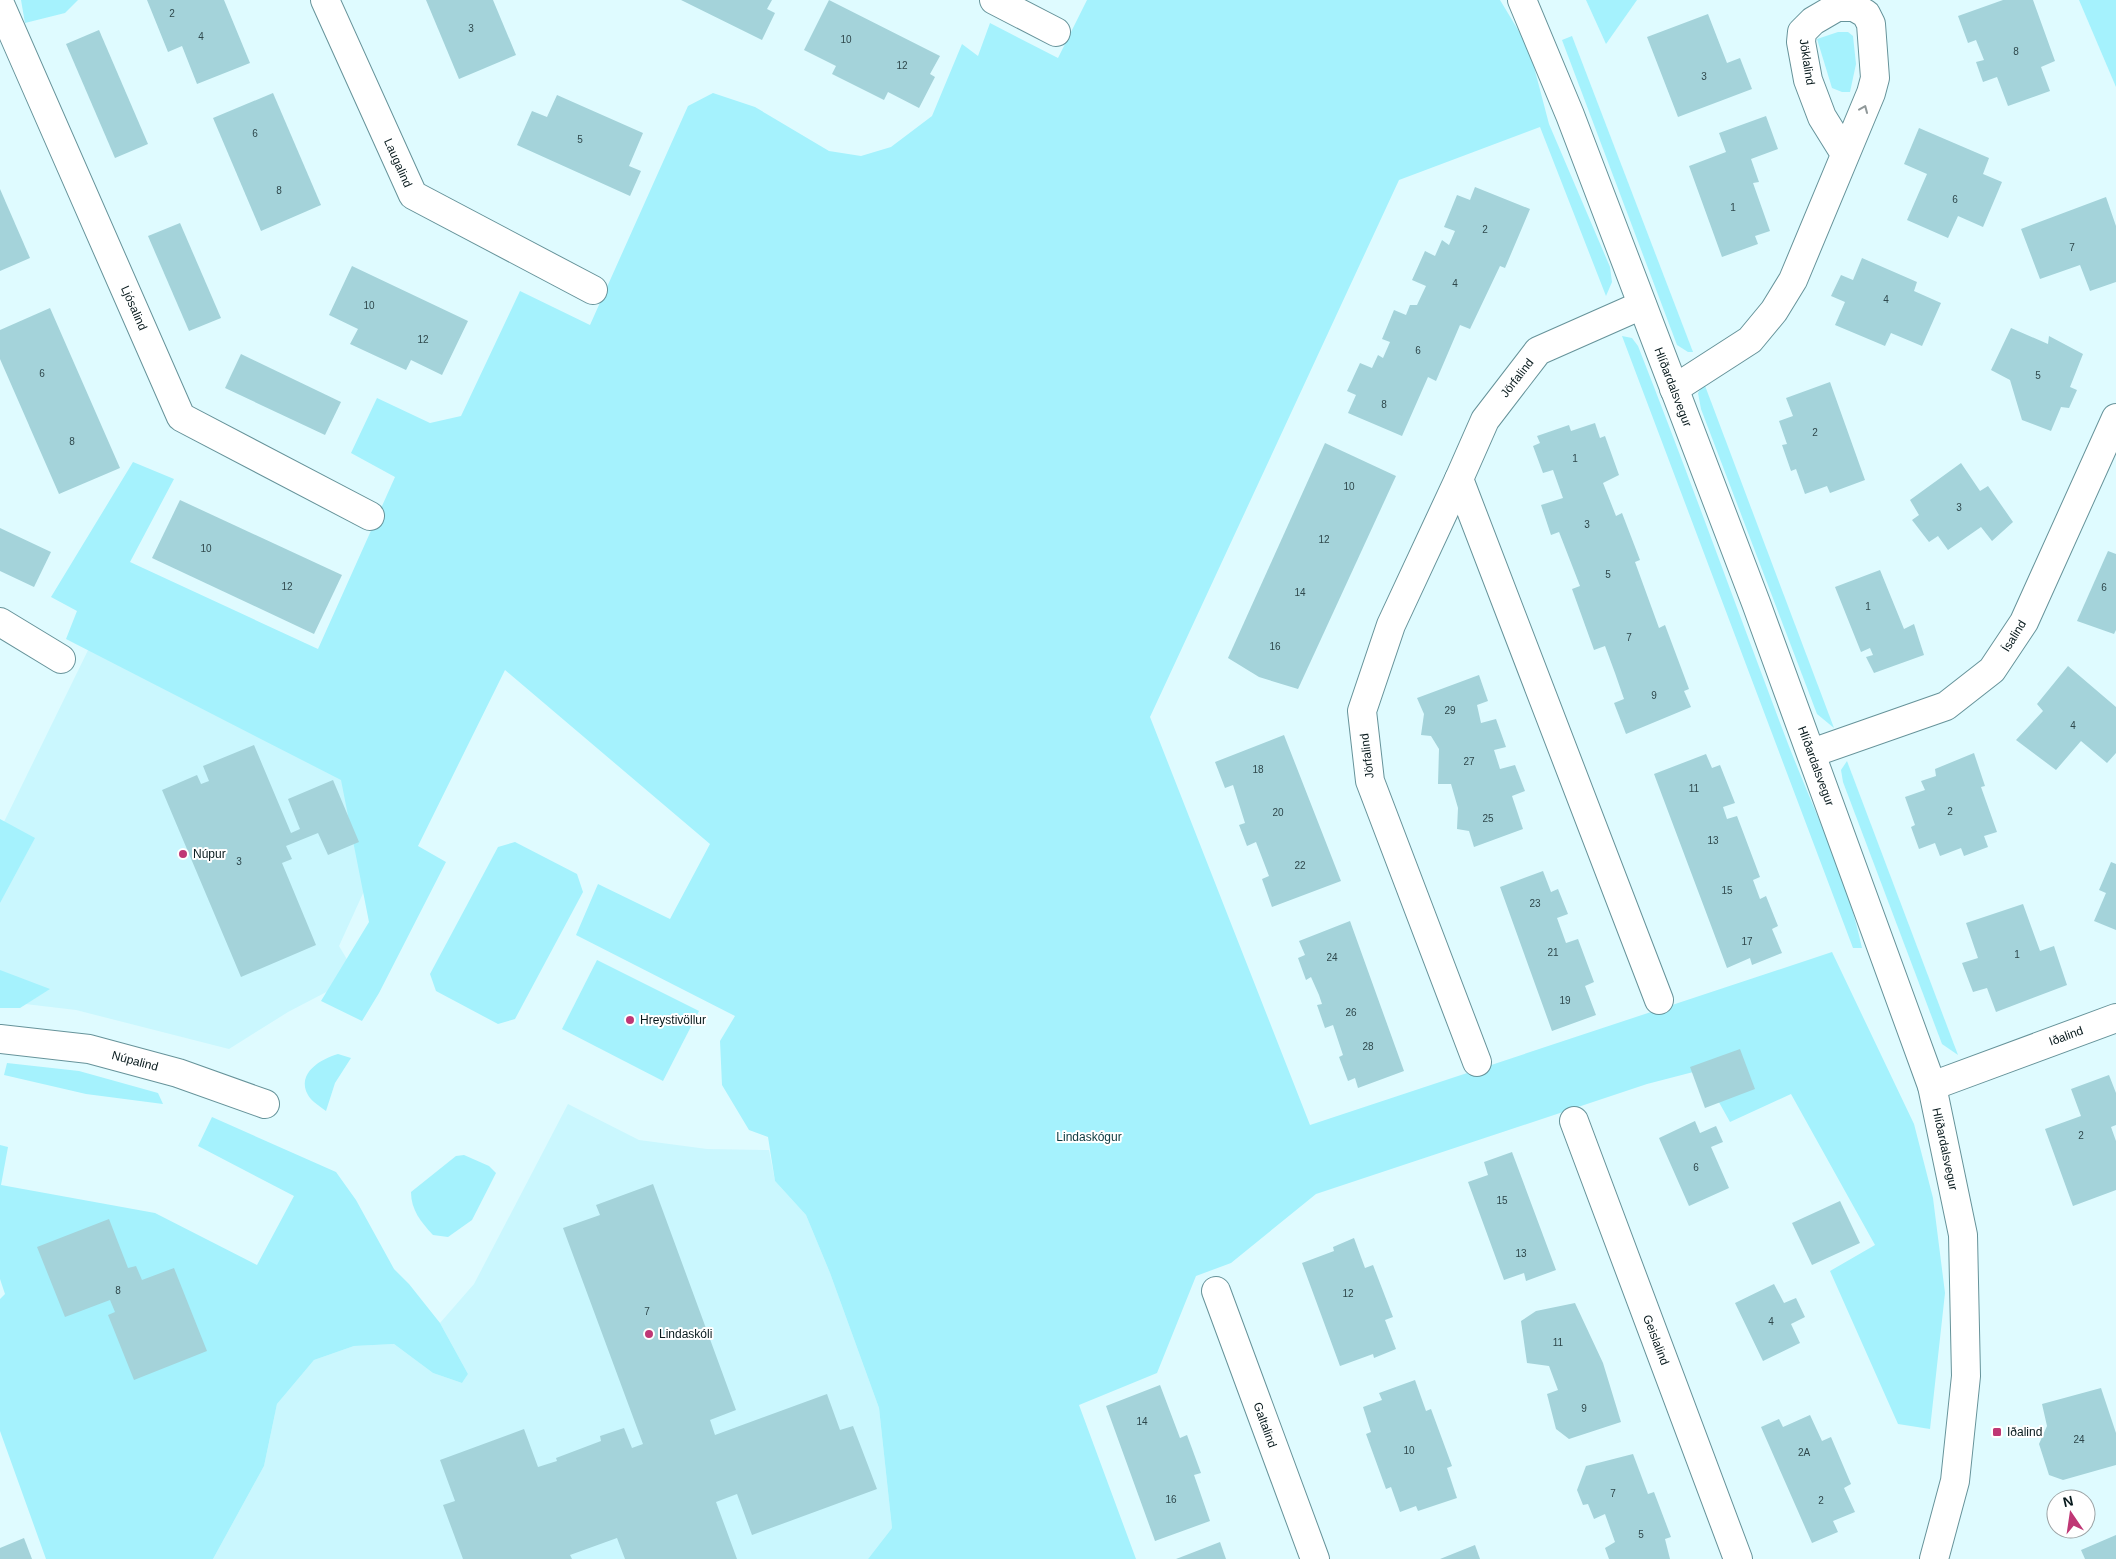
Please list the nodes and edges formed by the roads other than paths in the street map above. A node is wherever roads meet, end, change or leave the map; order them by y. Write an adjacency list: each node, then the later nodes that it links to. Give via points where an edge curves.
1 (325, 0): 7 (street, Laugalind, via 413,195)
2 (994, 0): 5 (street)
3 (1522, 0): 8 (street, Hlíðardalsvegur, via 1570,115)
4 (0, 4): 12 (street, Ljósalind, via 181,416)
5 (1056, 32)
6 (1845, 154): 6 (street, Jöklalind, one-way to 6, via 1875,78 1872,24 1866,14 1854,7 1837,7 1813,21 1802,32 1801,42 1808,80 1822,117); 9 (street, Jöklalind, via 1793,280 1774,311 1750,340)
7 (593, 290)
8 (1642, 305): 9 (street, Hlíðardalsvegur); 11 (street, Jörfalind, via 1538,351 1485,420)
9 (1674, 388): 15 (street, Hlíðardalsvegur)
10 (2116, 418): 15 (street, Ísalind, via 2024,622 1992,670 1946,706)
11 (1459, 480): 16 (street); 19 (street, Jörfalind, via 1391,625 1362,711 1370,781)
12 (370, 516)
13 (0, 622): 14 (street)
14 (61, 659)
15 (1812, 753): 20 (street, Hlíðardalsvegur)
16 (1659, 1000)
17 (2116, 1018): 20 (street, Iðalind)
18 (0, 1039): 21 (street, Núpalind, via 98,1051 178,1072)
19 (1477, 1062)
20 (1932, 1086): 26 (street, Hlíðardalsvegur, via 1963,1235 1966,1376 1955,1481)
21 (265, 1104)
22 (1574, 1121): 25 (street, Geislalind)
23 (1216, 1291): 24 (street, Galtalind)
24 (1315, 1559)
25 (1738, 1559)
26 (1934, 1559)

